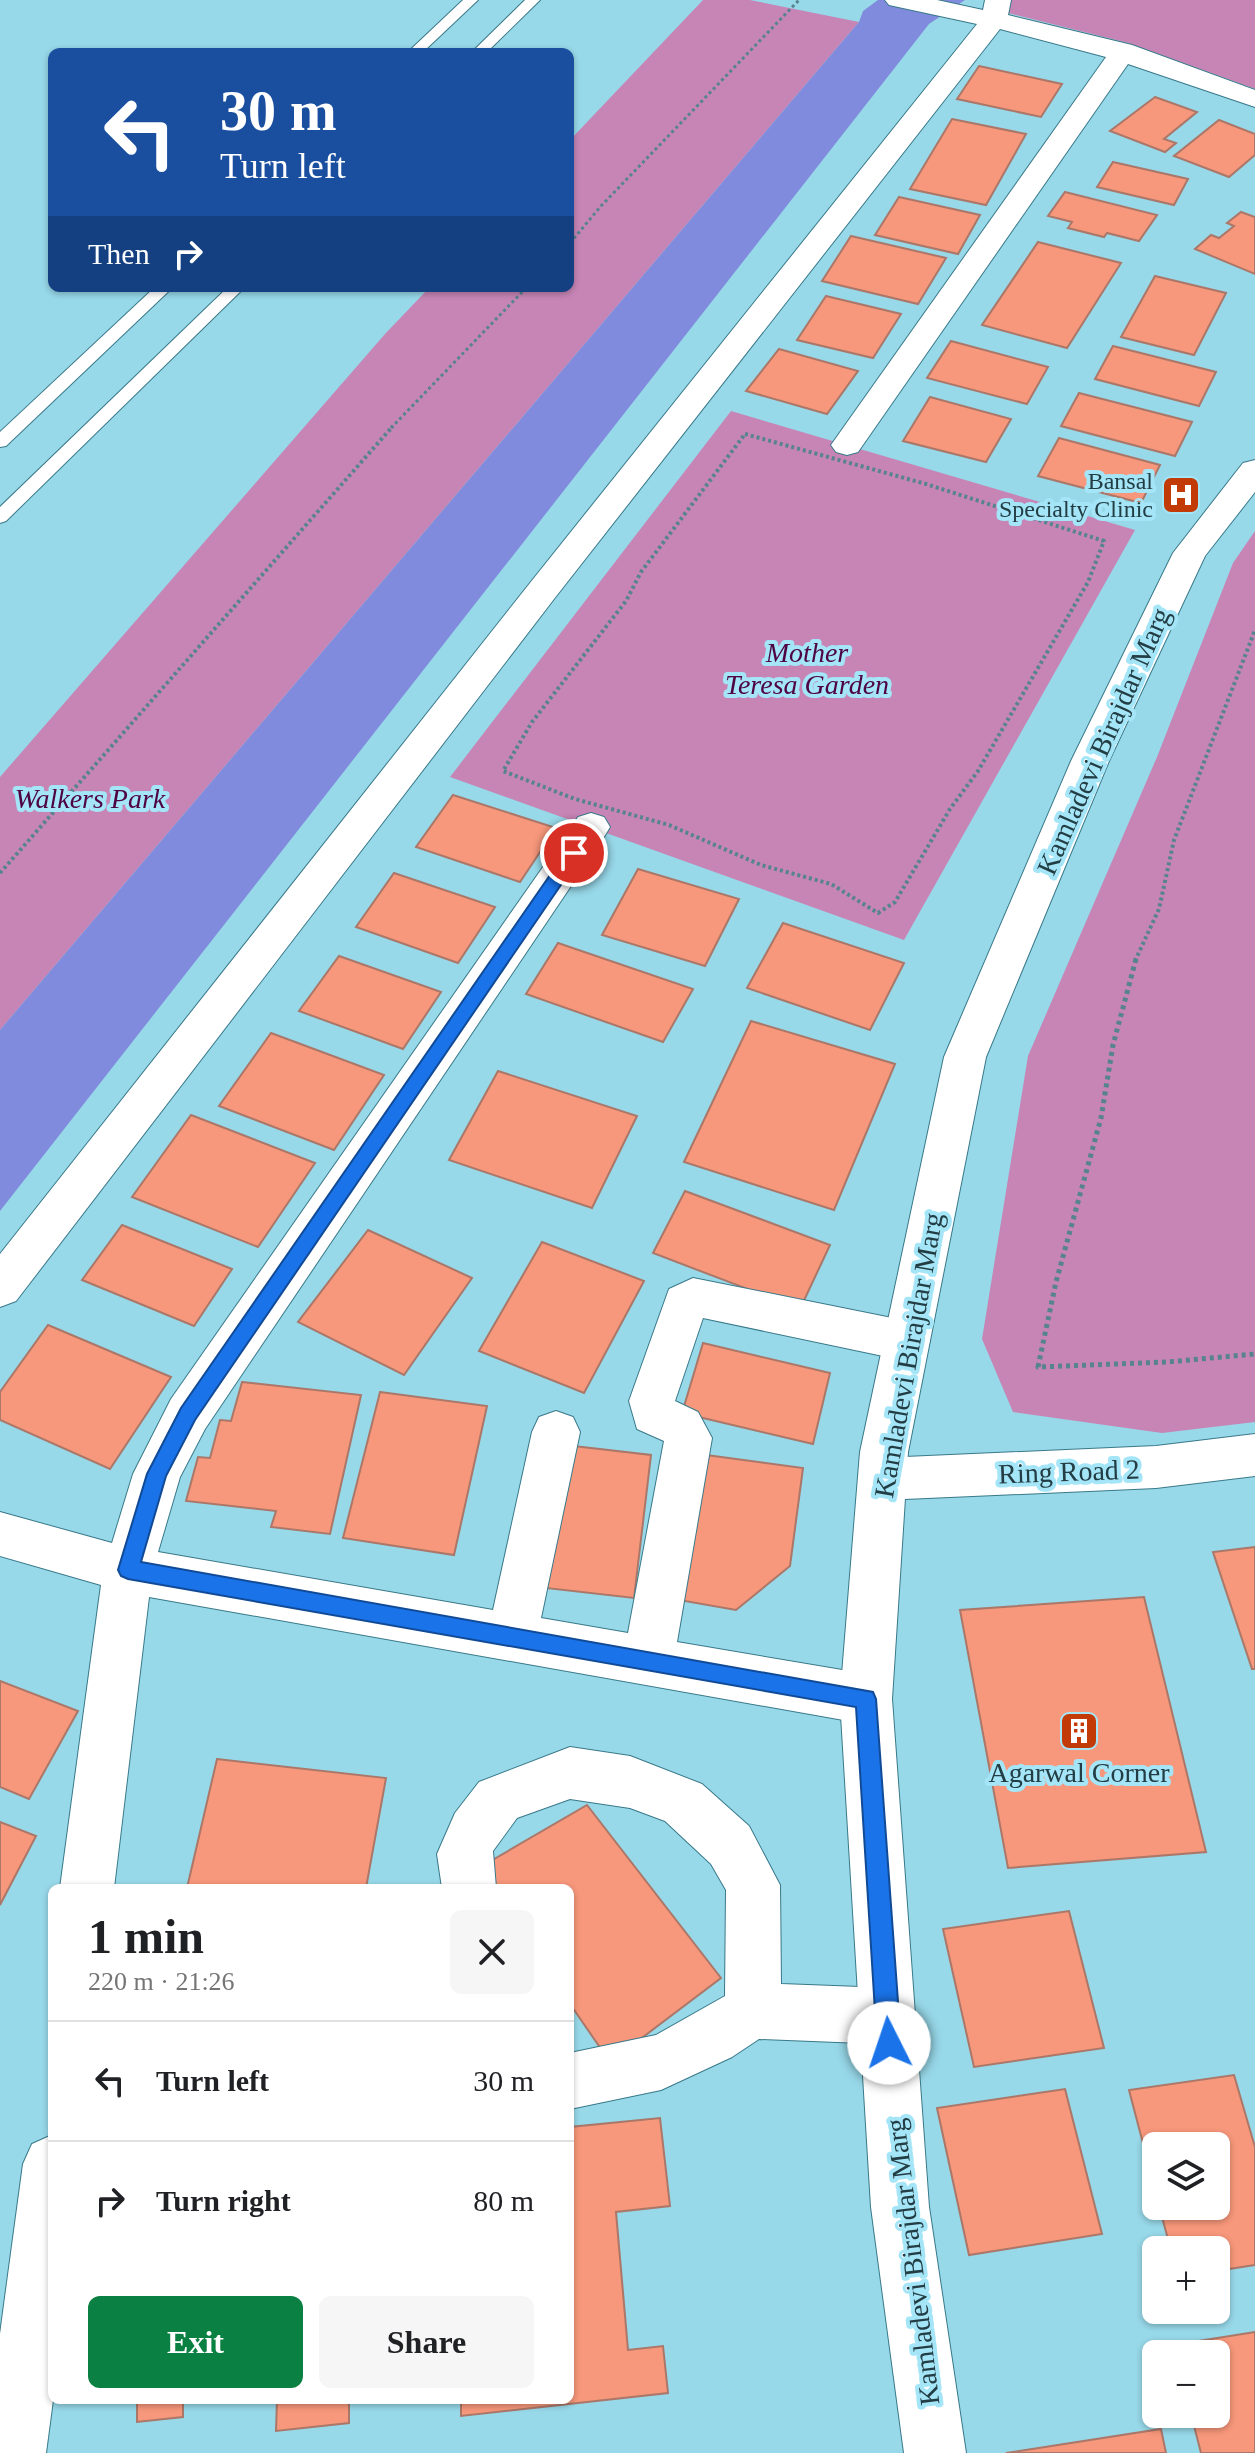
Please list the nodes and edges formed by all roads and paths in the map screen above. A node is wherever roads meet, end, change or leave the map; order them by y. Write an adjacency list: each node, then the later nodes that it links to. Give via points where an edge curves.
1 (471, 0): 6 (lane)
2 (533, 0): 7 (lane)
3 (799, 0): 10 (path)
4 (898, 0): 5 (street)
5 (992, 12): 8 (street); 22 (street)
6 (419, 48)
7 (483, 48)
8 (1123, 51): 9 (street); 15 (street)
9 (1255, 99)
10 (574, 238)
11 (160, 292): 14 (lane)
12 (232, 292): 17 (lane)
13 (522, 292): 20 (path, via 375,445)
14 (0, 442)
15 (847, 445)
16 (1255, 470): 23 (street, Kamladevi Birajdar Marg, via 1190,553 1090,761 965,1057)
17 (0, 517)
18 (1255, 630): 24 (path, via 1174,840 1159,909 1132,969 1101,1118 1038,1367)
19 (591, 827): 30 (street, via 188,1414 157,1474)
20 (0, 873)
21 (895, 902): 21 (path, via 1043,663 1088,582 1104,541 954,492 745,434 532,722 503,771 575,799 669,825 761,865 831,884 878,913)
22 (0, 1288)
23 (907, 1341): 28 (street, Kamladevi Birajdar Marg); 32 (street, via 693,1297 685,1303 652,1401 654,1414 681,1427 688,1438)
24 (1255, 1354)
25 (556, 1432): 31 (street)
26 (670, 1447): 32 (street)
27 (1255, 1455): 28 (street, Ring Road 2, via 1156,1467)
28 (882, 1479): 33 (street, Kamladevi Birajdar Marg)
29 (0, 1534): 30 (street)
30 (128, 1570): 31 (street); 34 (street)
31 (512, 1637): 32 (street)
32 (639, 1660): 33 (street)
33 (866, 1699): 37 (street, Kamladevi Birajdar Marg)
34 (88, 1884)
35 (468, 1884): 36 (street, via 464,1854 474,1832 498,1800 522,1789 570,1773 630,1782 683,1802 730,1845 753,1885)
36 (752, 2011): 37 (street); 38 (street, via 661,2062)
37 (887, 2016): 41 (street, Kamladevi Birajdar Marg, via 900,2207)
38 (574, 2080)
39 (48, 2195): 40 (street)
40 (15, 2453)
41 (935, 2453)

